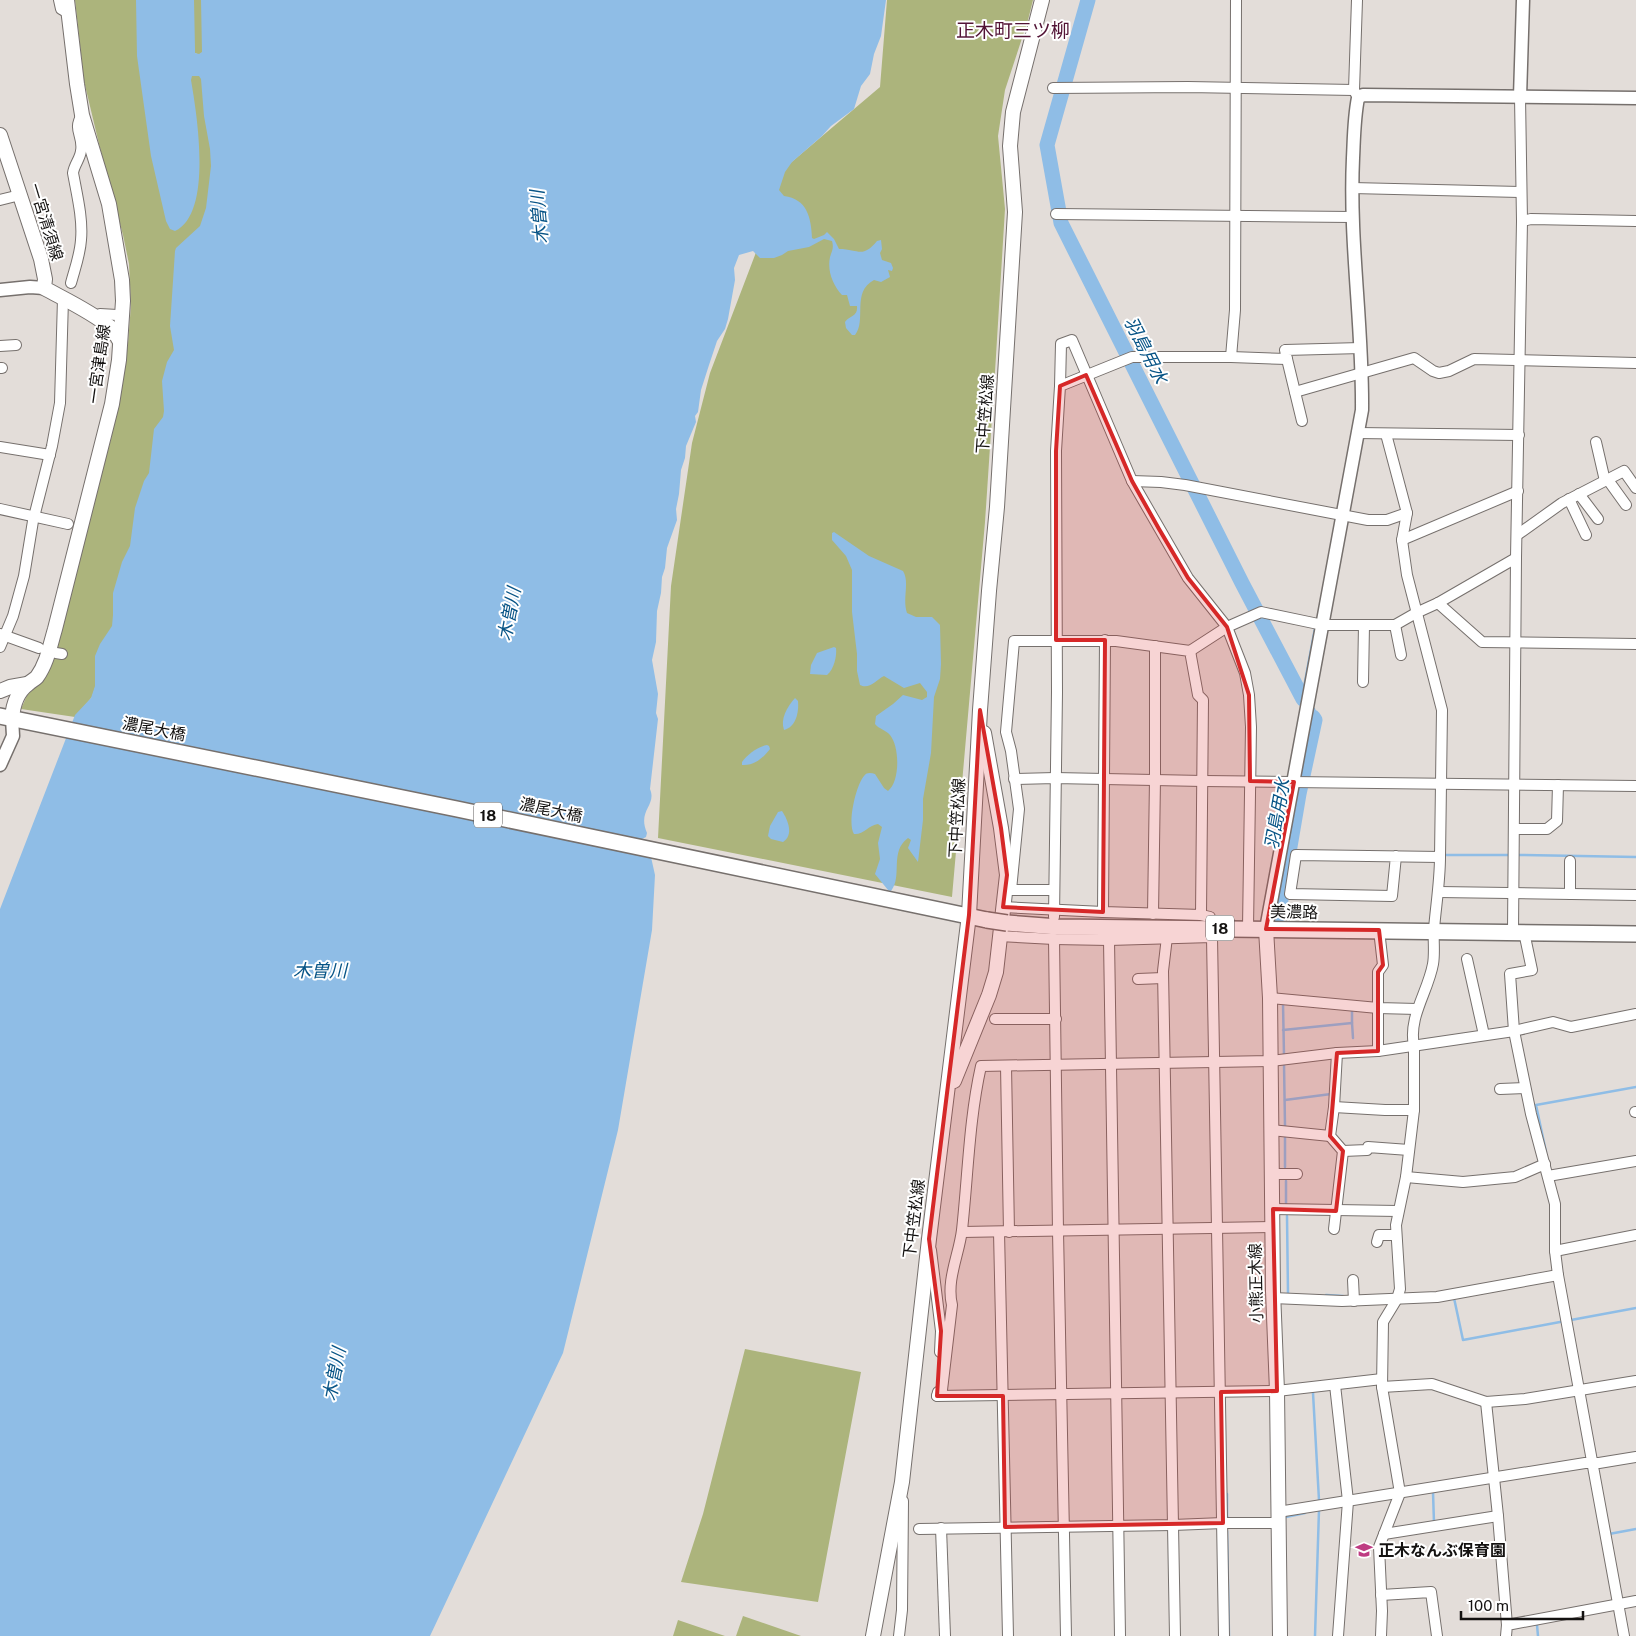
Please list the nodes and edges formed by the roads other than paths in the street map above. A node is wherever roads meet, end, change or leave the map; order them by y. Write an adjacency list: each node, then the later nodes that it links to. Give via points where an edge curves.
1 (59, 0): 6 (street, via 62,9)
2 (1042, 0): 84 (main road, 下中笠松線, via 1014,112 1010,146 1015,212 997,507)
3 (1236, 0): 8 (street)
4 (1357, 0): 9 (street)
5 (1523, 0): 10 (street)
6 (67, 6): 12 (main road, 一宮津島線)
7 (1053, 88): 8 (street)
8 (1236, 88): 9 (street); 19 (street)
9 (1356, 94): 10 (street); 14 (street)
10 (1520, 96): 11 (street); 15 (street)
11 (1636, 98)
12 (82, 115): 23 (street, via 77,128 82,148 73,174 81,238); 29 (main road, 一宮津島線, via 115,235 122,280)
13 (0, 135): 16 (main road, 一宮清須線)
14 (1352, 188): 15 (street); 20 (street)
15 (1520, 192): 21 (street)
16 (20, 195): 17 (street); 24 (main road, 一宮清須線, via 41,259)
17 (0, 200)
18 (1056, 214): 19 (street)
19 (1235, 217): 20 (street); 33 (street)
20 (1352, 218): 32 (street)
21 (1522, 221): 22 (street); 35 (street)
22 (1636, 221)
23 (71, 282)
24 (44, 288): 25 (street); 26 (main road)
25 (0, 290)
26 (63, 299): 28 (main road); 47 (street, via 60,403)
27 (117, 315): 28 (street, via 100,314)
28 (95, 317): 29 (main road, via 111,327)
29 (119, 340): 82 (main road, 一宮津島線, via 112,404 55,630 45,661 36,678)
30 (16, 345): 31 (street)
31 (0, 346)
32 (1360, 348): 34 (street, via 1285,350); 37 (street)
33 (1231, 357): 34 (street); 38 (street, via 1127,359)
34 (1287, 360): 40 (street)
35 (1520, 361): 36 (street); 37 (street, via 1474,359 1439,373 1414,358); 44 (street)
36 (1636, 363)
37 (1362, 373): 40 (street); 42 (street)
38 (1086, 375): 39 (street); 39 (street, via 1072,340 1061,344); 49 (street)
39 (1060, 386): 72 (street, via 1056,451)
40 (1295, 392): 41 (street)
41 (1302, 421)
42 (1358, 433): 43 (street); 57 (street)
43 (1386, 434): 44 (street); 56 (street)
44 (1519, 435): 51 (street)
45 (1596, 442): 48 (street)
46 (0, 446): 47 (street)
47 (50, 456): 58 (street)
48 (1607, 480): 50 (street, via 1624,471); 52 (street); 54 (street)
49 (1132, 482): 57 (street, via 1185,485); 70 (street, via 1188,578)
50 (1636, 488)
51 (1518, 491): 62 (street); 63 (street)
52 (1579, 494): 53 (street); 59 (street)
53 (1569, 499): 61 (street); 62 (street)
54 (1626, 505)
55 (0, 509): 58 (street)
56 (1407, 513): 57 (street, via 1388,520); 63 (street)
57 (1343, 515): 67 (street)
58 (34, 517): 60 (street); 71 (street, via 24,576)
59 (1598, 519)
60 (68, 524)
61 (1586, 534)
62 (1517, 535): 64 (street)
63 (1402, 540): 66 (street)
64 (1516, 558): 65 (street); 74 (street)
65 (1438, 604): 66 (street); 74 (street, via 1482,642)
66 (1416, 613): 69 (street); 94 (street, via 1442,710)
67 (1322, 625): 68 (street); 70 (street, via 1256,614); 93 (street)
68 (1364, 625): 69 (street); 81 (street)
69 (1395, 625): 80 (street)
70 (1227, 627): 79 (street); 92 (street, via 1245,672 1249,695)
71 (2, 635): 76 (street); 78 (street)
72 (1056, 640): 73 (street); 87 (street); 89 (street, via 1014,641 1006,732)
73 (1105, 640): 77 (street); 88 (street)
74 (1515, 642): 75 (street); 95 (street)
75 (1636, 644)
76 (0, 646)
77 (1155, 646): 79 (street); 90 (street)
78 (39, 648)
79 (1190, 651): 91 (street, via 1198,695 1203,700)
80 (1401, 655)
81 (1363, 682)
82 (27, 684): 83 (main road, via 10,686); 85 (main road, 一宮津島線, via 13,706)
83 (0, 692)
84 (980, 710): 108 (main road, via 1001,828 1006,875); 113 (main road, 下中笠松線)
85 (12, 718): 86 (street, via 13,736); 109 (main road, 濃尾大橋 / 18)
86 (0, 765)
87 (1056, 778): 88 (street); 89 (street); 102 (street)
88 (1104, 778): 90 (street); 110 (street)
89 (1014, 779): 102 (street, via 1019,809 1011,890)
90 (1155, 779): 91 (street); 112 (street)
91 (1203, 781): 92 (street); 114 (street)
92 (1250, 781): 93 (street); 115 (street)
93 (1300, 782): 94 (street); 104 (street)
94 (1442, 783): 95 (street); 100 (street)
95 (1515, 784): 96 (street); 98 (street)
96 (1558, 785): 97 (street); 98 (street, via 1556,821 1547,829)
97 (1636, 786)
98 (1514, 829): 105 (street)
99 (1396, 856): 100 (street); 104 (street, via 1296,855); 104 (street, via 1392,896)
100 (1440, 857): 103 (street)
101 (1570, 860): 106 (street)
102 (1054, 890): 111 (street)
103 (1439, 892): 105 (street); 119 (street)
104 (1283, 893): 117 (street)
105 (1513, 893): 106 (street); 121 (street)
106 (1570, 894): 107 (street)
107 (1636, 895)
108 (1003, 907): 111 (street); 116 (main road)
109 (952, 912): 113 (main road, 美濃路 / 18)
110 (1103, 912): 111 (street); 112 (street)
111 (1054, 914)
112 (1152, 914): 114 (street)
113 (968, 915): 116 (main road, 美濃路 / 18, bridge); 150 (main road, 下中笠松線)
114 (1201, 915): 120 (street, via 1210,917)
115 (1248, 928): 117 (main road, 美濃路 / 18); 120 (main road, 美濃路 / 18)
116 (1003, 929): 120 (main road, 美濃路 / 18, via 1058,926); 124 (street); 150 (main road, via 989,995 955,1077)
117 (1266, 929): 118 (main road, 美濃路 / 18); 129 (main road, 小熊正木線)
118 (1379, 930): 119 (main road, 美濃路 / 18); 130 (street, via 1383,965 1378,972)
119 (1434, 930): 121 (main road, 美濃路 / 18); 131 (street, via 1433,963)
120 (1213, 932): 123 (street); 141 (street)
121 (1518, 932): 122 (main road, 美濃路 / 18); 135 (street, via 1532,970 1510,974)
122 (1636, 934)
123 (1167, 937): 125 (street); 127 (street)
124 (1054, 939): 125 (street); 134 (street)
125 (1110, 940): 143 (street)
126 (1467, 959): 136 (street)
127 (1163, 978): 128 (street); 142 (street)
128 (1138, 979)
129 (1270, 998): 130 (street); 140 (main road, 小熊正木線)
130 (1378, 1008): 131 (street); 138 (street)
131 (1417, 1009): 137 (street)
132 (1636, 1014): 135 (street, via 1571,1027 1553,1022)
133 (995, 1019): 134 (street)
134 (1056, 1019): 145 (street)
135 (1514, 1031): 136 (street); 146 (street)
136 (1484, 1035): 137 (street)
137 (1414, 1046): 138 (street); 149 (street)
138 (1378, 1051): 139 (street)
139 (1337, 1053): 140 (street); 148 (street)
140 (1271, 1061): 141 (street); 151 (main road, 小熊正木線)
141 (1214, 1062): 142 (street); 165 (street)
142 (1164, 1063): 143 (street); 166 (street)
143 (1110, 1064): 145 (street); 168 (street)
144 (1006, 1066): 145 (street); 170 (street, via 982,1066 974,1095); 171 (street)
145 (1057, 1066): 169 (street)
146 (1525, 1088): 147 (street); 156 (street)
147 (1500, 1089)
148 (1334, 1107): 149 (street); 152 (street)
149 (1414, 1110): 153 (street)
150 (945, 1116): 174 (main road, 下中笠松線)
151 (1271, 1130): 152 (street); 157 (main road, 小熊正木線)
152 (1330, 1136): 154 (street)
153 (1409, 1150): 154 (street, via 1368,1147 1367,1150); 160 (street)
154 (1342, 1151): 162 (street, via 1334,1180)
155 (1636, 1161): 159 (street)
156 (1545, 1164): 159 (street); 160 (street, via 1514,1177 1463,1182)
157 (1272, 1174): 158 (street); 161 (main road, 小熊正木線)
158 (1297, 1174)
159 (1548, 1176): 176 (street, via 1555,1204)
160 (1406, 1177): 163 (street)
161 (1273, 1209): 162 (street); 164 (main road, 小熊正木線)
162 (1336, 1211): 163 (street); 167 (street)
163 (1398, 1211): 172 (street)
164 (1273, 1227): 165 (street); 179 (main road, 小熊正木線)
165 (1217, 1228): 166 (street); 188 (street)
166 (1168, 1229): 168 (street); 187 (street)
167 (1334, 1229)
168 (1113, 1230): 169 (street); 189 (street)
169 (1058, 1231): 171 (street); 190 (street)
170 (962, 1232): 171 (street); 191 (street, via 949,1294 952,1305 942,1390)
171 (1004, 1232): 192 (street)
172 (1396, 1234): 175 (street, via 1379,1235); 180 (street, via 1400,1289)
173 (1636, 1235): 176 (street)
174 (929, 1239): 191 (street, via 941,1331); 197 (main road, 下中笠松線)
175 (1377, 1242)
176 (1554, 1251): 177 (street)
177 (1558, 1275): 180 (street); 185 (street)
178 (1353, 1280): 181 (street)
179 (1273, 1298): 181 (street); 186 (main road, 小熊正木線)
180 (1397, 1300): 181 (street); 183 (street, via 1382,1322)
181 (1354, 1301)
182 (1636, 1381): 185 (street)
183 (1382, 1383): 184 (street); 193 (street, via 1432,1384); 198 (street)
184 (1335, 1385): 186 (street); 199 (street)
185 (1580, 1390): 193 (street); 195 (street)
186 (1277, 1391): 188 (street); 201 (main road, 小熊正木線)
187 (1171, 1392): 188 (street); 189 (street); 203 (street)
188 (1220, 1392): 202 (street)
189 (1117, 1394): 190 (street); 205 (street)
190 (1062, 1395): 192 (street); 204 (street)
191 (937, 1396): 192 (street)
192 (1003, 1396): 206 (street)
193 (1486, 1402): 196 (street)
194 (1636, 1457): 195 (street)
195 (1592, 1463): 196 (street); 212 (street)
196 (1494, 1477): 198 (street); 200 (street)
197 (902, 1482): 214 (main road, 下中笠松線); 215 (street)
198 (1400, 1493): 199 (street); 209 (street)
199 (1348, 1501): 201 (street); 223 (street)
200 (1498, 1516): 209 (street); 213 (street)
201 (1278, 1518): 202 (street); 222 (main road, 小熊正木線)
202 (1223, 1522): 203 (street); 221 (street)
203 (1173, 1525): 205 (street); 220 (street)
204 (1064, 1526): 205 (street); 206 (street); 218 (street)
205 (1117, 1526): 219 (street)
206 (1006, 1527): 207 (street); 217 (street)
207 (941, 1528): 208 (street); 216 (street)
208 (920, 1529)
209 (1384, 1534): 210 (street, via 1379,1547)
210 (1381, 1595): 224 (street); 225 (street, via 1431,1592)
211 (1636, 1601): 212 (street)
212 (1619, 1604): 213 (street); 227 (street)
213 (1507, 1625): 226 (street)
214 (873, 1636)
215 (899, 1636)
216 (945, 1636)
217 (1008, 1636)
218 (1066, 1636)
219 (1120, 1636)
220 (1175, 1636)
221 (1224, 1636)
222 (1280, 1636)
223 (1338, 1636)
224 (1381, 1636)
225 (1437, 1636)
226 (1506, 1636)
227 (1624, 1636)

